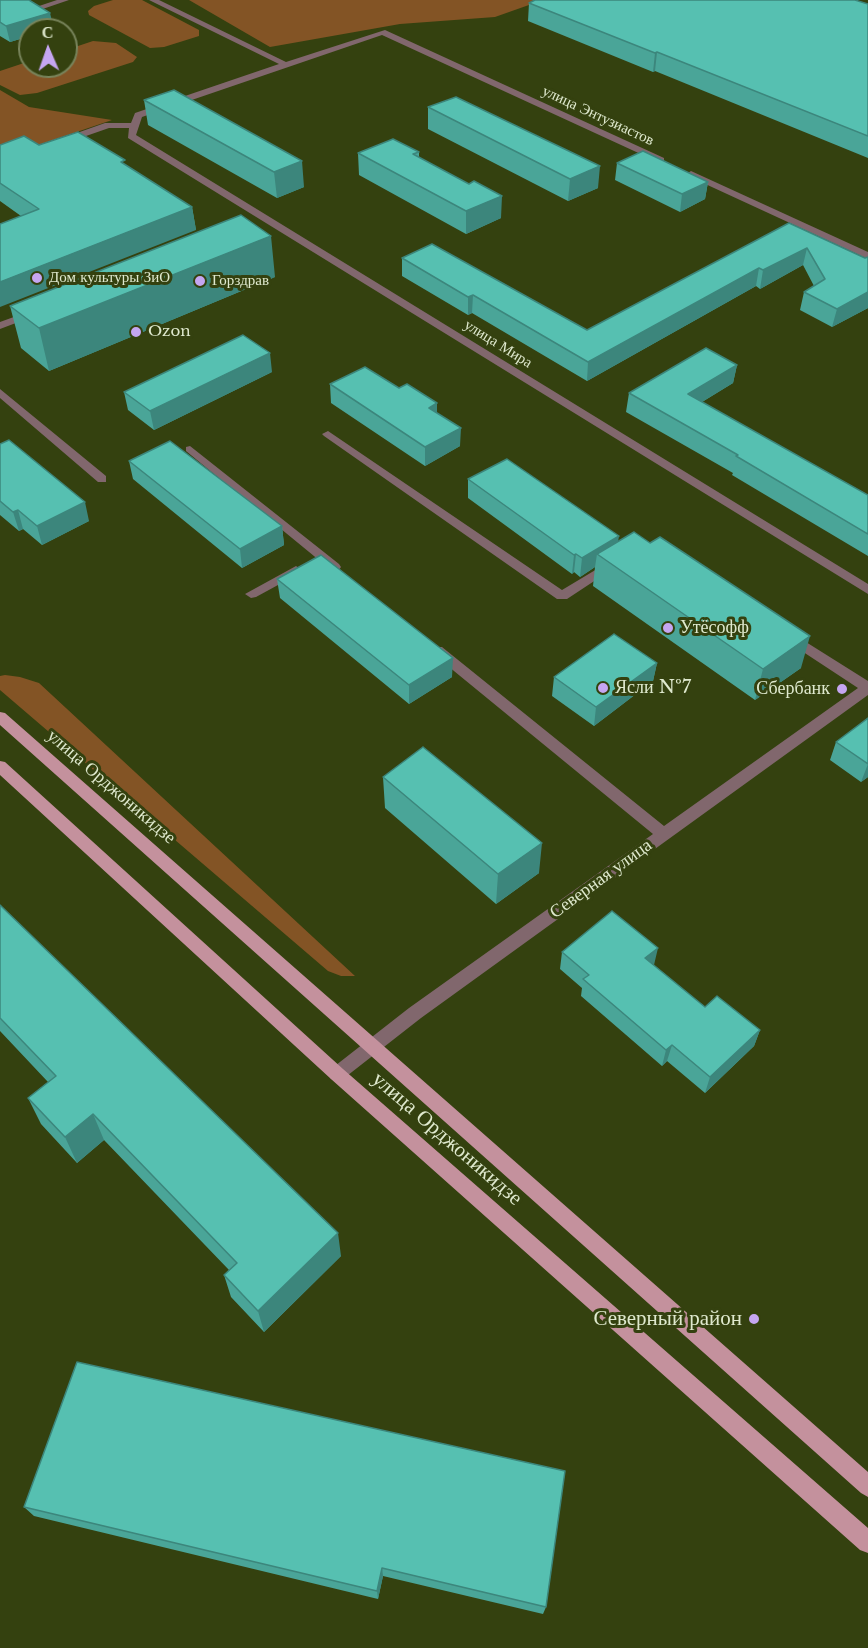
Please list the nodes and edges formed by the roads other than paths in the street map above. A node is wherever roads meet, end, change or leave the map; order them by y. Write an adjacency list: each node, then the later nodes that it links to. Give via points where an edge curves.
1 (65, 0): 3 (street)
2 (153, 0): 4 (street)
3 (25, 12)
4 (284, 64): 5 (street); 7 (street, улица Энтузиастов, via 382,32)
5 (136, 121): 6 (street, via 108,125); 19 (street, улица Мира, via 131,136)
6 (54, 144)
7 (674, 166)
8 (684, 171): 9 (street)
9 (868, 255)
10 (44, 309): 11 (street)
11 (0, 326)
12 (0, 393): 15 (street)
13 (328, 434): 17 (street, via 562,596)
14 (190, 449): 16 (street)
15 (102, 478)
16 (322, 557): 18 (street); 20 (street)
17 (620, 561)
18 (350, 579)
19 (868, 590)
20 (251, 594)
21 (778, 629): 23 (street)
22 (423, 639): 26 (street)
23 (868, 688): 26 (street, Северная улица)
24 (0, 717): 27 (main road, улица Орджоникидзе)
25 (0, 766): 28 (main road, улица Орджоникидзе)
26 (663, 834): 27 (street, Северная улица, via 415,1013)
27 (374, 1047): 28 (street, Северная улица); 29 (main road, улица Орджоникидзе)
28 (337, 1074): 30 (main road, улица Орджоникидзе)
29 (868, 1486)
30 (868, 1542)

